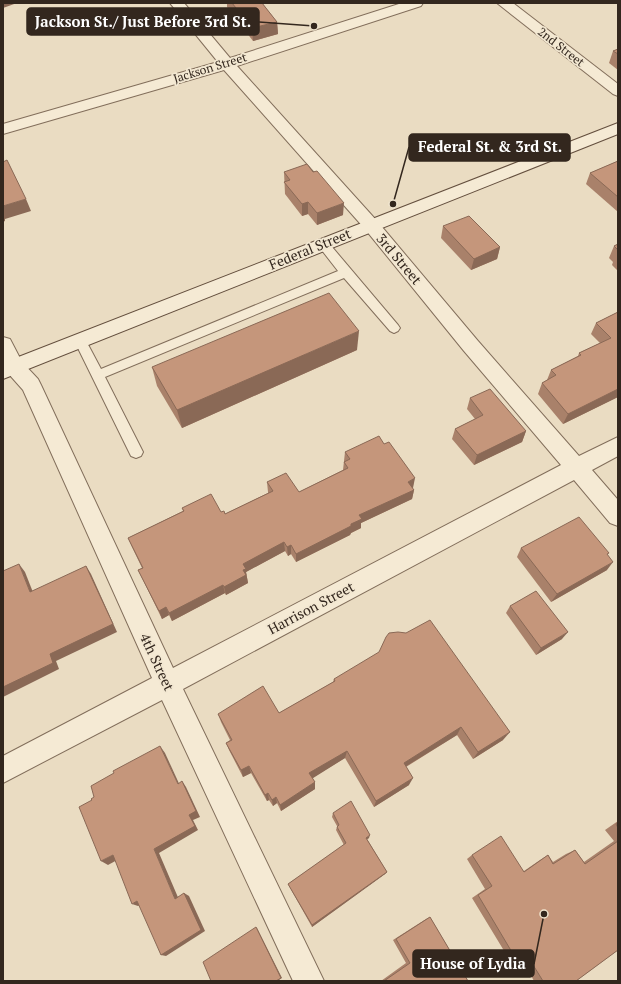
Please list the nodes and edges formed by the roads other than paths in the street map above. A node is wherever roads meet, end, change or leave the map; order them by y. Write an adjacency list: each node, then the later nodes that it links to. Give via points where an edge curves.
1 (177, 3): 4 (street, 3rd Street)
2 (416, 3): 4 (street, Jackson Street)
3 (504, 3): 5 (street, 2nd Street)
4 (227, 64): 7 (street, Jackson Street); 8 (street, 3rd Street)
5 (618, 91)
6 (618, 128): 8 (street, Federal Street)
7 (3, 129)
8 (371, 225): 9 (street, Federal Street); 18 (street, 3rd Street)
9 (323, 244): 10 (lane); 12 (street, Federal Street)
10 (346, 273): 11 (lane); 15 (lane)
11 (394, 328)
12 (80, 340): 14 (street, Federal Street); 15 (lane)
13 (3, 344): 14 (street, 4th Street)
14 (9, 369): 20 (street, 4th Street, via 31,385)
15 (98, 375): 17 (lane)
16 (618, 446): 18 (street, Harrison Street)
17 (136, 452)
18 (576, 468): 19 (street, 3rd Street); 20 (street, Harrison Street)
19 (618, 516)
20 (168, 684): 21 (street, Harrison Street); 22 (street, 4th Street)
21 (3, 770)
22 (310, 981)

